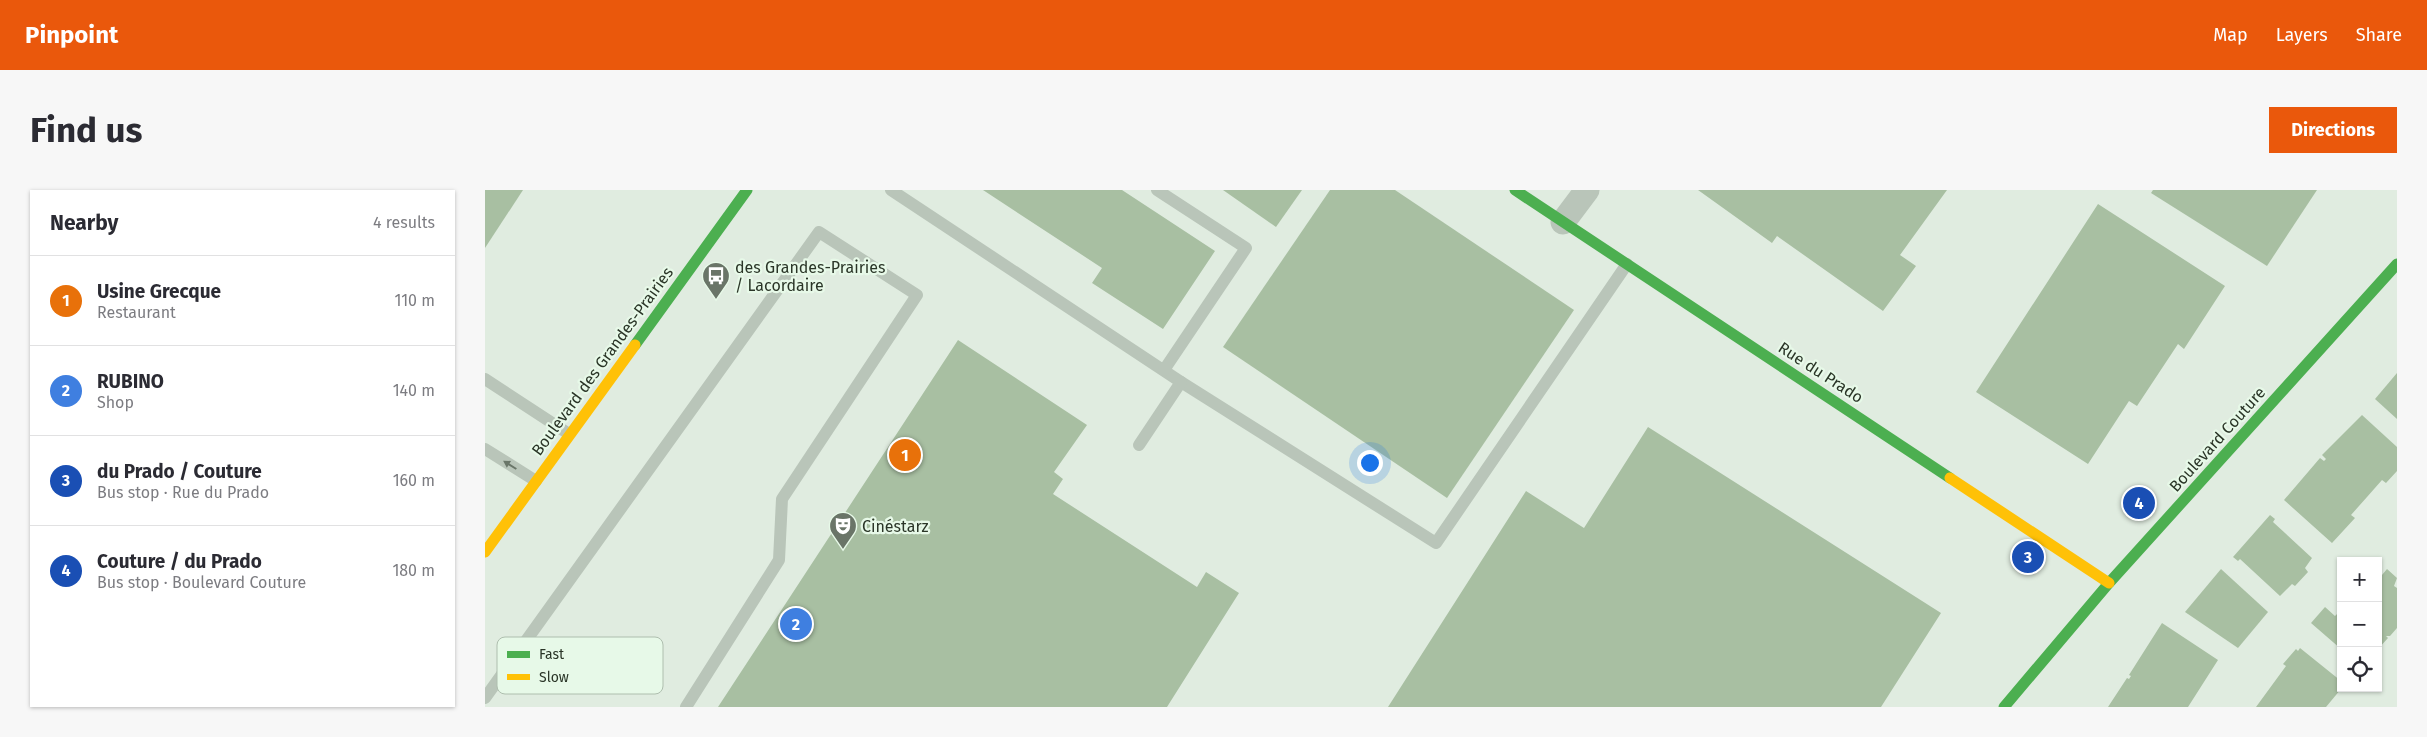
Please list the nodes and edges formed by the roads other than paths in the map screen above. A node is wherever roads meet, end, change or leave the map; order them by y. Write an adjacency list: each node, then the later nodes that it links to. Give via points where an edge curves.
1 (747, 190): 12 (street, Boulevard des Grandes-Prairies)
2 (891, 190): 9 (lane)
3 (1157, 190): 9 (lane, via 1246,248)
4 (1515, 190): 6 (street, Rue du Prado)
5 (1587, 190): 6 (street)
6 (1563, 222): 7 (street, Rue du Prado)
7 (1627, 264): 11 (lane, via 1435,543); 17 (street, Rue du Prado)
8 (2397, 264): 17 (street, Boulevard Couture)
9 (1164, 370): 11 (lane)
10 (485, 379): 12 (lane)
11 (1181, 382): 13 (lane)
12 (569, 434): 15 (street, Boulevard des Grandes-Prairies)
13 (1139, 445)
14 (485, 449): 15 (lane, one-way to 14)
15 (536, 481): 16 (street, Boulevard des Grandes-Prairies)
16 (485, 552)
17 (2109, 583): 22 (street, Boulevard Couture)
18 (529, 637): 21 (lane, via 819,232 917,295 782,499 779,560)
19 (497, 681): 20 (lane)
20 (485, 698)
21 (686, 707)
22 (2004, 707)

